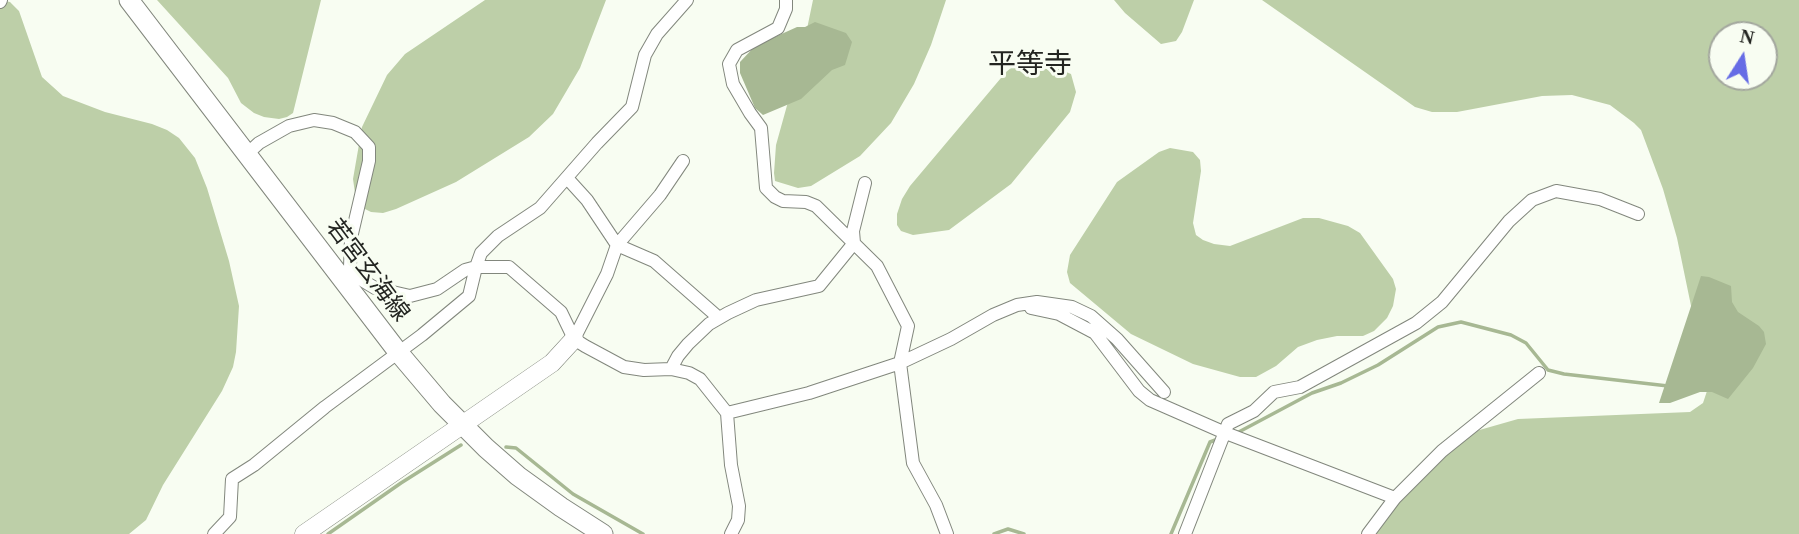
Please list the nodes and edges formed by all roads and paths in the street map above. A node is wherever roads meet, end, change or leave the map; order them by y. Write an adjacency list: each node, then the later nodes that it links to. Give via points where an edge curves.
1 (129, 0): 4 (main road, 若宮玄海線)
2 (687, 0): 6 (street, via 645,55 632,107)
3 (786, 0): 9 (street, via 778,28 737,50 729,64 733,84 761,128 766,188 783,201 817,206)
4 (247, 154): 11 (street, via 289,126 314,120 355,132 369,147 351,238 350,267 360,279 375,288 410,296 437,289); 15 (main road, 若宮玄海線)
5 (683, 161): 10 (street)
6 (568, 178): 10 (street); 11 (street, via 540,208 498,236 481,253)
7 (865, 183): 9 (street)
8 (1637, 214): 22 (street, via 1600,199 1556,191 1532,200 1509,220 1442,302 1416,323 1300,387 1274,392)
9 (854, 243): 13 (street, via 818,286 756,300); 16 (street, via 877,266 908,326)
10 (617, 244): 13 (street, via 654,261); 14 (street)
11 (475, 267): 14 (street, via 509,267 561,312); 15 (street, via 469,296)
12 (1017, 305): 16 (street); 19 (street, via 1056,303 1091,316); 22 (street, via 1059,314 1087,328 1150,400)
13 (719, 318): 17 (street, via 688,344)
14 (574, 340): 17 (street, via 624,367); 21 (street, via 552,363)
15 (398, 352): 21 (main road, 若宮玄海線); 24 (street, via 232,479 230,517)
16 (900, 363): 20 (street, via 809,393); 28 (street, via 913,463)
17 (671, 369): 20 (street, via 700,379)
18 (1539, 373): 23 (street, via 1442,451)
19 (1164, 392)
20 (727, 413): 27 (street, via 739,506)
21 (463, 426): 25 (street); 26 (main road, 若宮玄海線, via 538,491)
22 (1223, 432): 23 (street); 29 (street)
23 (1395, 498): 30 (street)
24 (214, 534)
25 (304, 534)
26 (603, 534)
27 (731, 534)
28 (947, 534)
29 (1185, 534)
30 (1368, 534)

